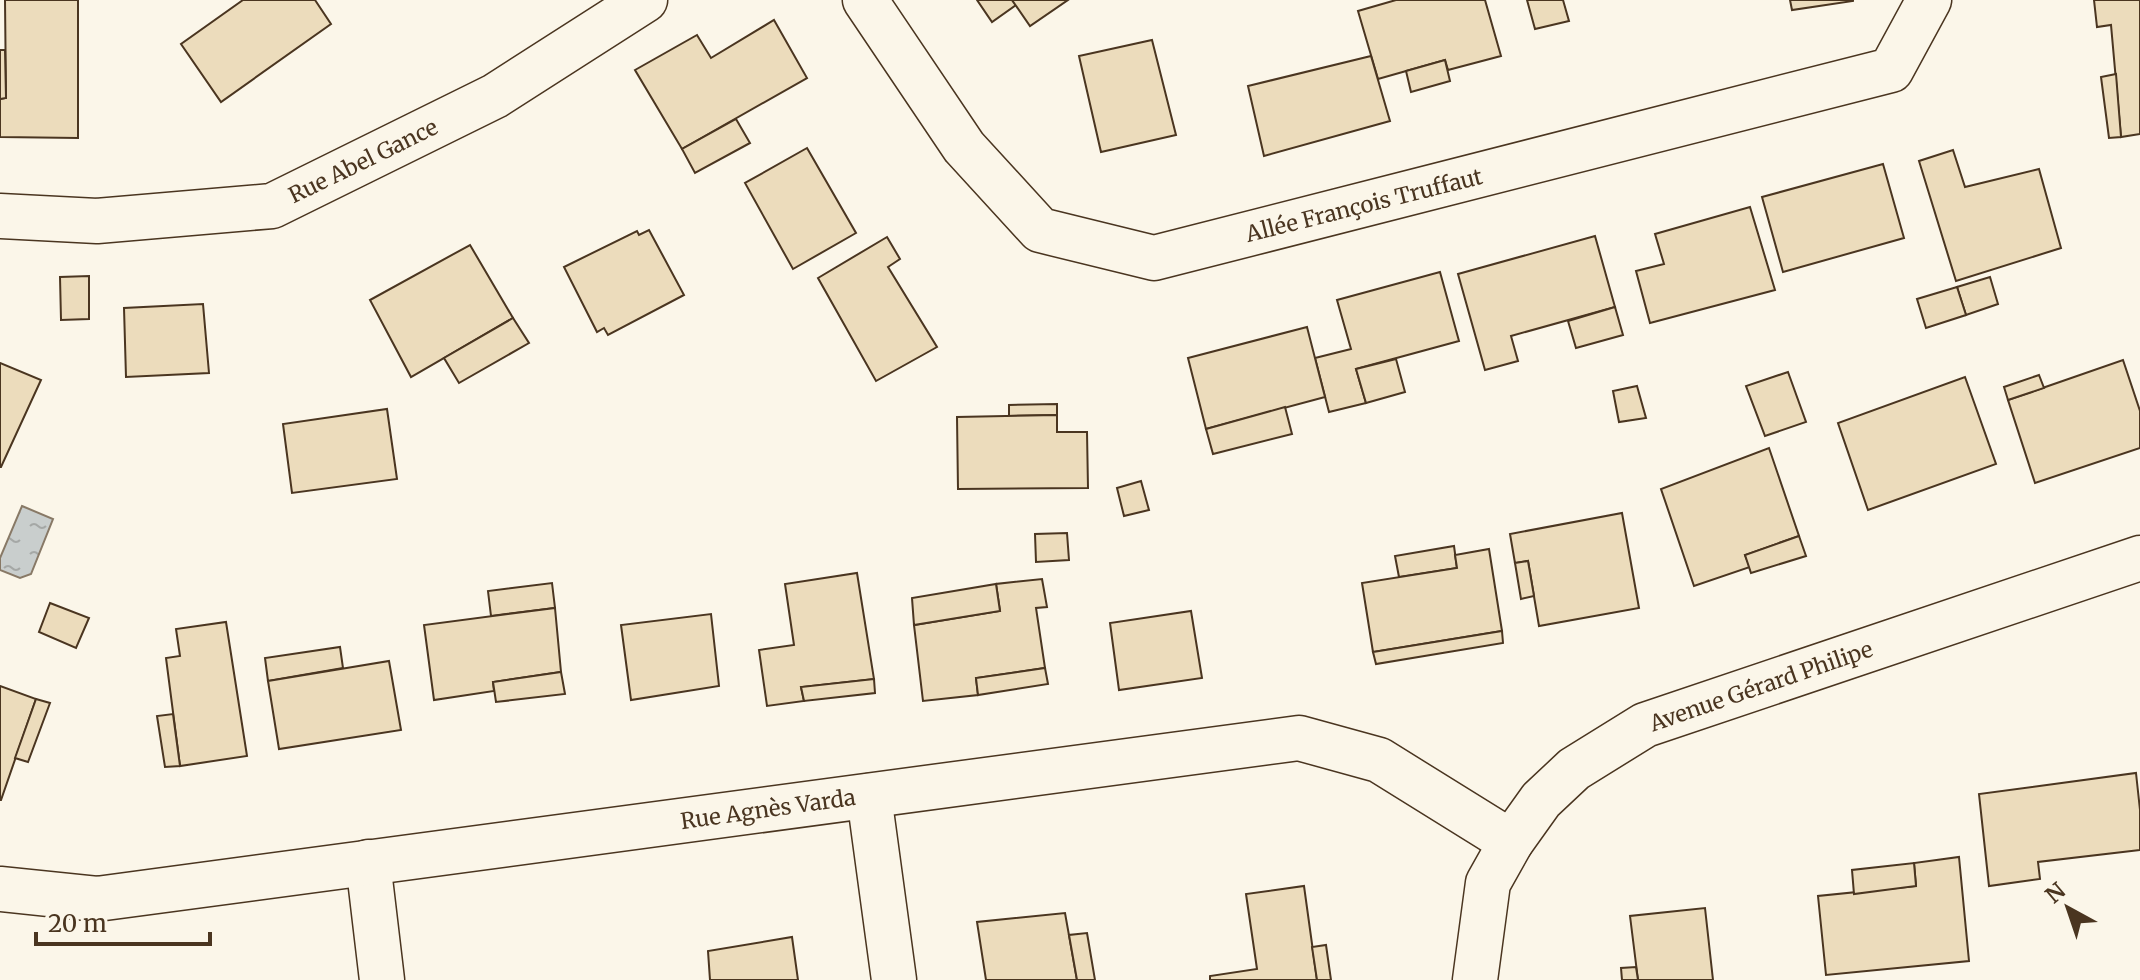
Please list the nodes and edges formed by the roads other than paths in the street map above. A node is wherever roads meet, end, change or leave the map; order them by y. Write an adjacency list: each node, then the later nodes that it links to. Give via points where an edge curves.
1 (645, 0): 4 (street, Rue Abel Gance, via 495,96 272,206 97,221)
2 (865, 0): 3 (street, Allée François Truffaut, via 964,147 1040,230 1154,258 1891,70)
3 (1929, 0)
4 (0, 216)
5 (2140, 558): 7 (street, Avenue Gérard Philipe, via 1645,725 1574,769 1541,800)
6 (869, 796): 7 (street, Rue Agnès Varda, via 1299,738 1379,760); 8 (street, Rue Agnès Varda); 11 (street)
7 (1511, 842): 12 (street, Avenue Gérard Philipe, via 1488,883)
8 (368, 862): 9 (street, Rue Agnès Varda, via 97,899); 10 (street)
9 (0, 889)
10 (382, 980)
11 (894, 980)
12 (1475, 980)

